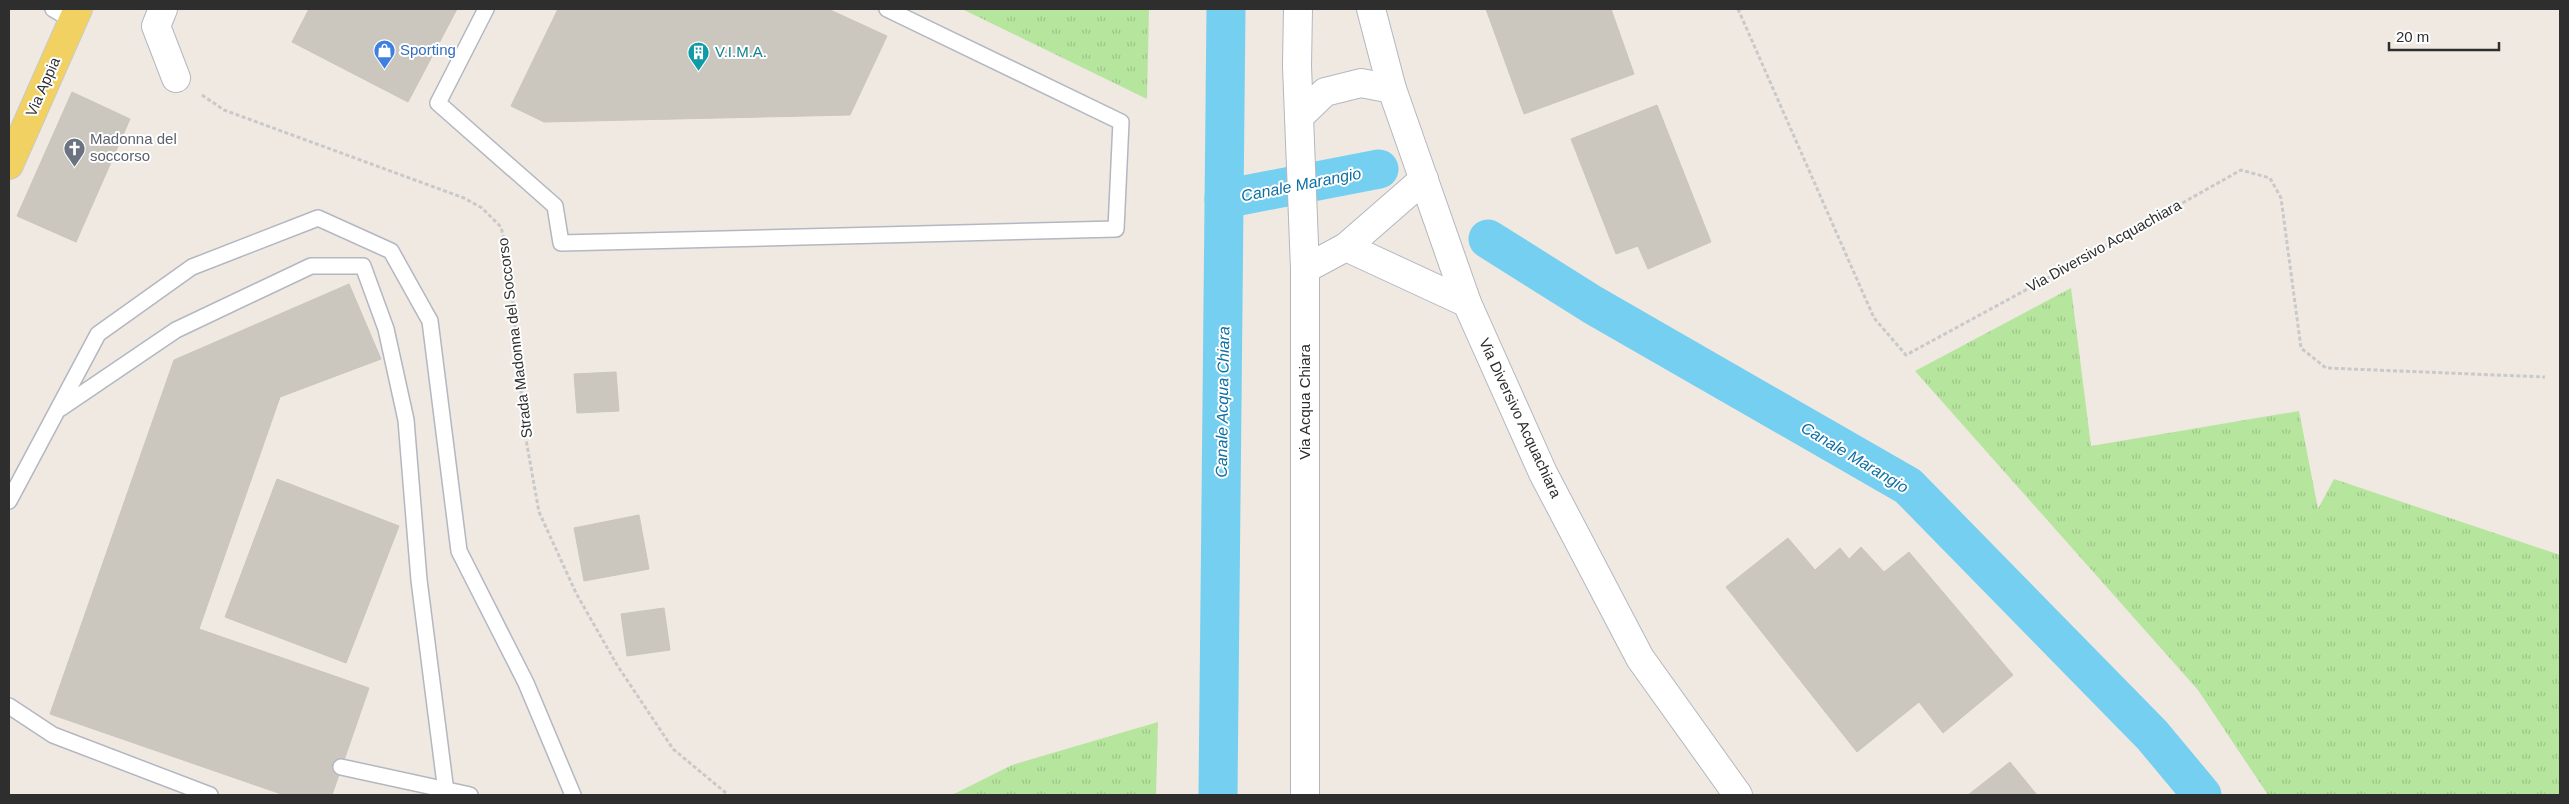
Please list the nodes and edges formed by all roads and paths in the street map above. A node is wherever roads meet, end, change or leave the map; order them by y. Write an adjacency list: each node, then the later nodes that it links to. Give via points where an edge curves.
1 (163, 9): 8 (street, via 156,26)
2 (486, 9): 3 (lane, via 438,103 556,206 561,243 1116,229 1120,122)
3 (887, 9)
4 (1298, 9): 10 (street, Via Acqua Chiara)
5 (1371, 9): 9 (street, Via Diversivo Acquachiara)
6 (1738, 9): 16 (path, Via Diversivo Acquachiara, via 1874,318 1906,355 2241,170 2270,178 2282,198 2301,348 2326,368)
7 (68, 12): 11 (main road, Via Appia)
8 (176, 78): 22 (path, Strada Madonna del Soccorso, via 224,110 464,198 482,208 501,227 509,260 525,434 539,512 576,593 673,749)
9 (1392, 89): 10 (street, via 1361,83 1325,92); 12 (street, Via Diversivo Acquachiara)
10 (1299, 117): 14 (street, Via Acqua Chiara)
11 (9, 166)
12 (1424, 179): 13 (street); 15 (street, Via Diversivo Acquachiara)
13 (1346, 247): 14 (street); 15 (street)
14 (1305, 269): 26 (street, Via Acqua Chiara)
15 (1467, 303): 27 (street, Via Diversivo Acquachiara, via 1543,473 1640,658)
16 (2545, 377)
17 (57, 410): 18 (lane); 21 (lane, via 176,330 311,266 363,266 386,328 406,420 419,580); 25 (lane, via 98,334 192,267 318,218 391,251 430,321 459,551 526,683)
18 (9, 501)
19 (9, 706): 23 (lane, via 53,735)
20 (341, 767): 21 (lane)
21 (445, 793): 24 (lane)
22 (726, 793)
23 (210, 795)
24 (470, 795)
25 (573, 795)
26 (1306, 795)
27 (1738, 795)

